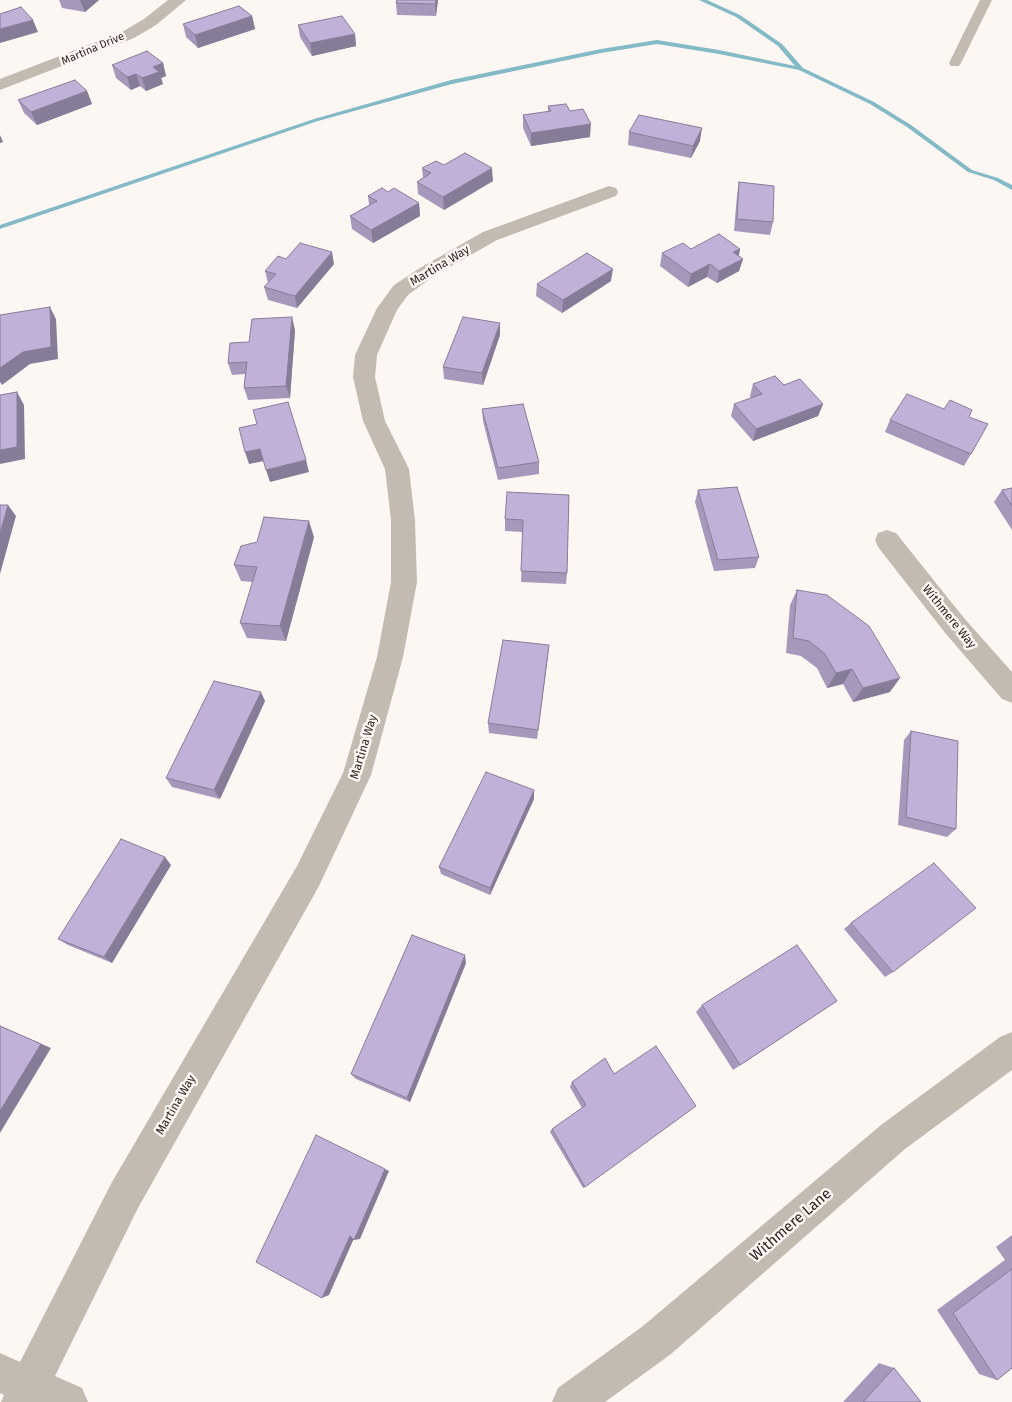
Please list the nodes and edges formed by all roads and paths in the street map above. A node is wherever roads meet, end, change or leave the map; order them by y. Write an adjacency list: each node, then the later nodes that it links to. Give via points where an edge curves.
1 (178, 0): 4 (street, Martina Drive, via 128,35)
2 (986, 0): 3 (lane)
3 (955, 64)
4 (0, 85)
5 (610, 192): 9 (street, Martina Way, via 490,236 426,272 401,290 387,308 366,354 364,377 374,422 396,469 403,520 404,582 390,658 357,775 308,876)
6 (887, 540): 7 (street, Withmere Way)
7 (1012, 691)
8 (1012, 1049): 11 (street, Withmere Lane, via 893,1137 657,1340)
9 (17, 1387): 10 (street)
10 (68, 1402)
11 (572, 1402)

